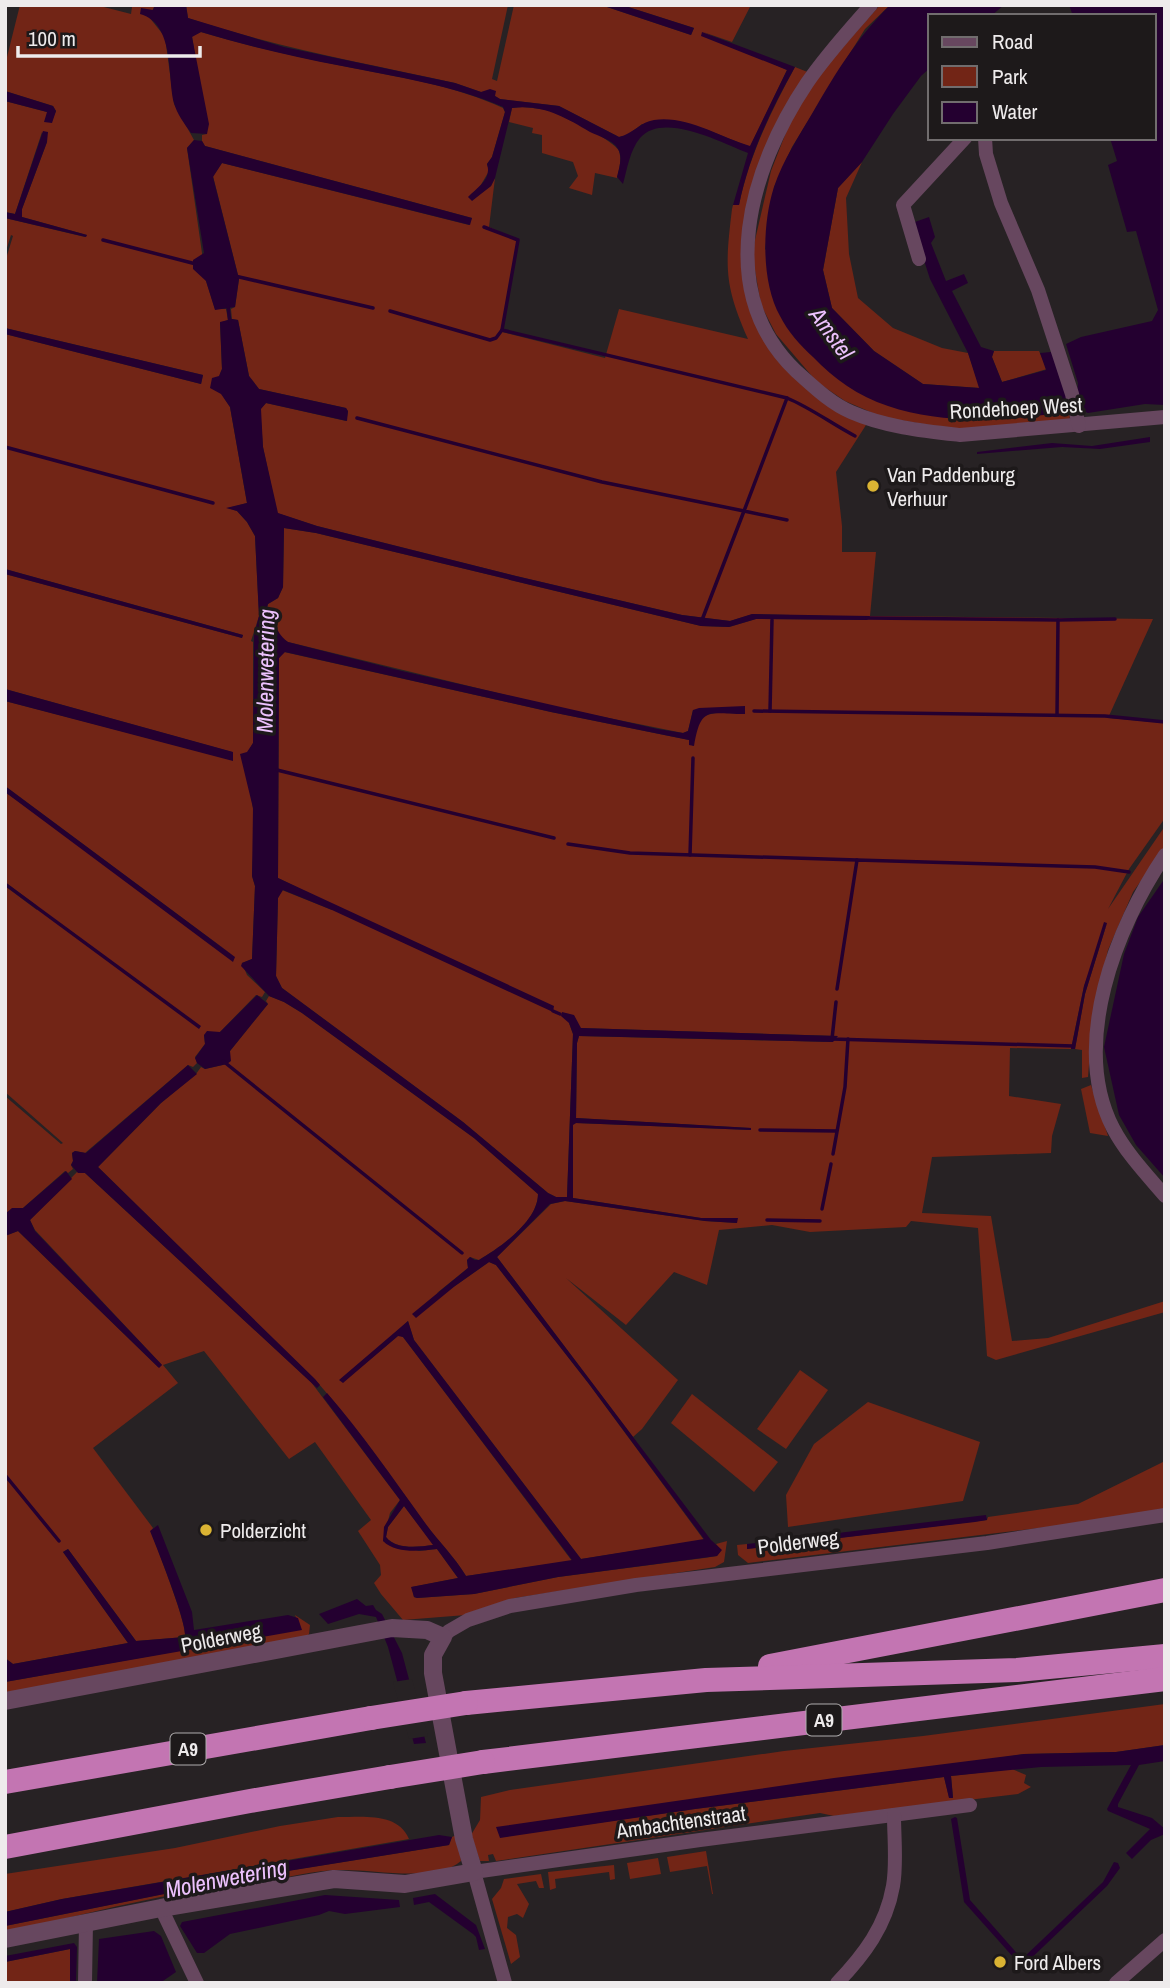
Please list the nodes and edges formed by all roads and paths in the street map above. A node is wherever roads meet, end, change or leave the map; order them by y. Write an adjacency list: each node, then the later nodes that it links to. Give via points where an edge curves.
1 (871, 5): 6 (street, Rondehoep West, via 806,84 764,169 746,261 766,332 778,352 817,391 850,412 884,423 960,435)
2 (963, 140): 4 (street, via 903,205)
3 (985, 140): 6 (street, via 1002,203 1038,290)
4 (919, 259)
5 (1165, 417): 6 (street, Rondehoep West)
6 (1078, 419)
7 (1165, 855): 8 (street, via 1124,926 1100,1008 1096,1049 1100,1091 1113,1128)
8 (1165, 1196)
9 (1165, 1515): 11 (street, Polderweg, via 510,1606 468,1620)
10 (1165, 1590): 14 (highway, A9)
11 (443, 1637): 15 (street, Polderweg, via 427,1630 392,1628); 20 (street, via 433,1655 433,1673)
12 (1165, 1656): 14 (highway, A9, via 1017,1670)
13 (1165, 1679): 19 (highway, A9, bridge, via 483,1762)
14 (706, 1680): 16 (highway, A9, bridge, via 466,1703)
15 (5, 1701)
16 (5, 1782)
17 (970, 1805): 18 (street, Ambachtenstraat)
18 (894, 1815): 20 (street, Ambachtenstraat); 28 (street, via 893,1885 878,1934)
19 (5, 1847)
20 (474, 1872): 21 (street, via 405,1884 334,1879); 27 (street)
21 (161, 1908): 22 (street); 26 (street)
22 (86, 1923): 23 (street); 25 (street)
23 (5, 1940)
24 (1165, 1940): 29 (street)
25 (85, 1983)
26 (197, 1983)
27 (505, 1983)
28 (837, 1983)
29 (1116, 1983)

